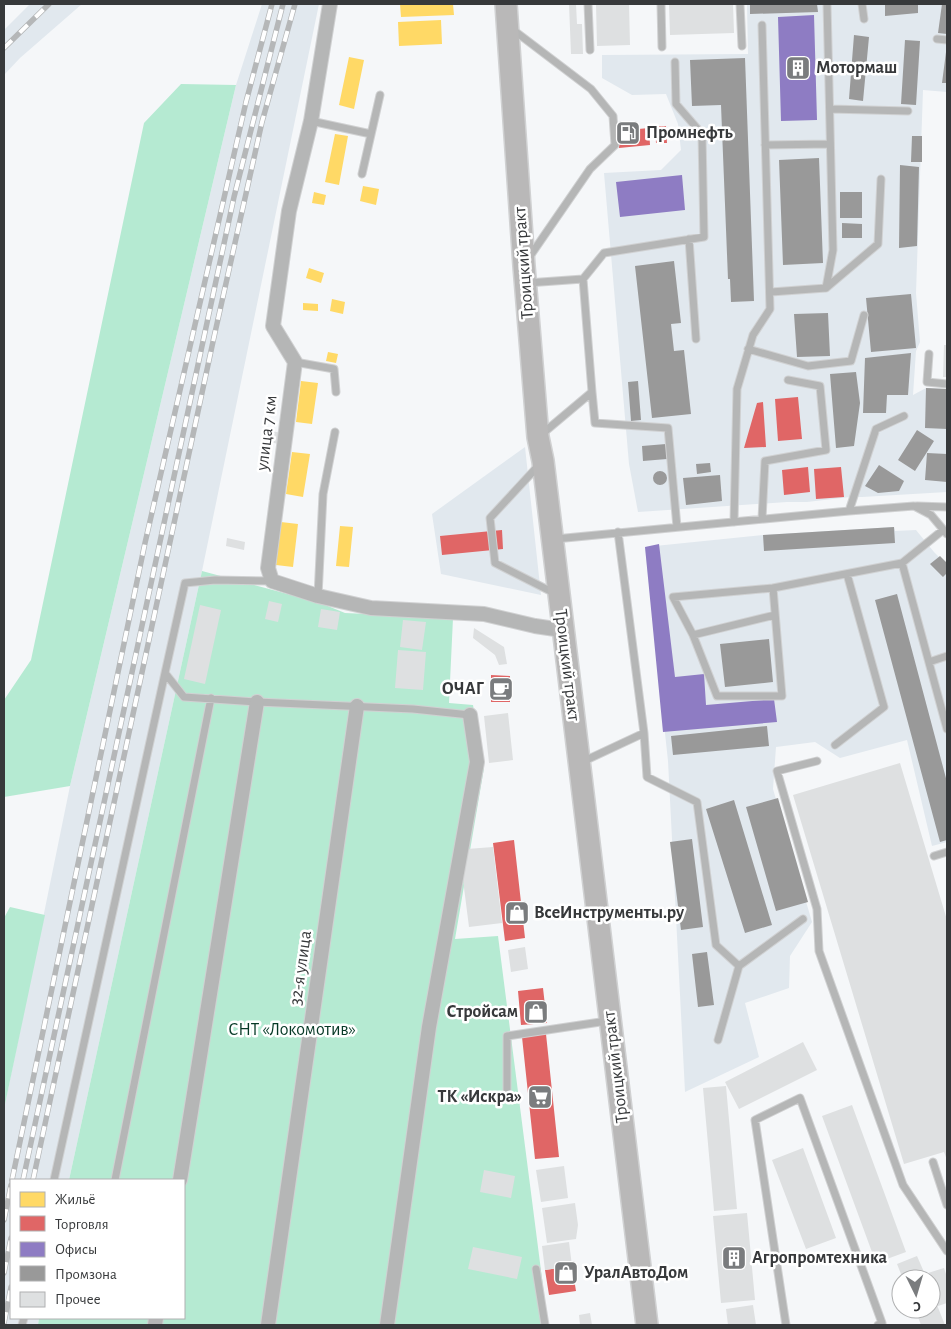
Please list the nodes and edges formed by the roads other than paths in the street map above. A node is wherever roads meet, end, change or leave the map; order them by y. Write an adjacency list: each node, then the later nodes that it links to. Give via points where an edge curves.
1 (330, 4): 20 (street)
2 (506, 4): 10 (main road, Троицкий тракт)
3 (588, 4): 15 (lane)
4 (661, 4): 14 (lane)
5 (740, 4): 13 (lane)
6 (827, 4): 18 (lane)
7 (862, 4): 8 (lane)
8 (864, 19)
9 (762, 25): 23 (lane)
10 (507, 26): 27 (main road, Троицкий тракт); 27 (lane, via 591,89 613,116 615,145 590,170)
11 (938, 39): 12 (lane)
12 (947, 40)
13 (742, 46)
14 (662, 47)
15 (590, 50)
16 (675, 62): 26 (lane, via 676,104 702,134 704,237)
17 (380, 95): 21 (lane)
18 (830, 109): 19 (lane); 22 (lane)
19 (908, 111)
20 (311, 120): 21 (lane); 35 (street, via 288,211 273,326)
21 (371, 134): 24 (lane)
22 (830, 144): 23 (lane); 29 (lane, via 833,250)
23 (765, 145): 30 (lane)
24 (362, 174)
25 (882, 179): 29 (lane, via 878,244)
26 (689, 239): 28 (lane, via 604,253); 32 (lane)
27 (524, 274): 28 (lane); 42 (main road, Троицкий тракт)
28 (583, 279): 39 (lane)
29 (826, 288): 30 (lane)
30 (770, 292): 33 (lane, via 770,309)
31 (864, 315): 33 (lane, via 851,361 808,366)
32 (696, 339)
33 (748, 349): 48 (lane, via 737,388)
34 (929, 354): 37 (lane, via 927,382)
35 (295, 362): 38 (lane, via 334,369); 55 (street, улица 7 км, via 268,568)
36 (788, 380): 47 (lane, via 820,386 826,450 765,461)
37 (947, 384)
38 (336, 392)
39 (592, 392): 42 (lane); 49 (lane, via 594,423 668,428)
40 (904, 416): 46 (lane, via 876,429)
41 (335, 432): 58 (lane, via 323,494)
42 (538, 437): 43 (main road, Троицкий тракт)
43 (543, 461): 52 (main road, Троицкий тракт); 57 (lane, via 490,518 495,563)
44 (914, 506): 45 (lane); 46 (lane); 51 (lane, via 931,515)
45 (947, 507)
46 (849, 511): 47 (lane)
47 (762, 519): 48 (lane)
48 (734, 522): 49 (lane)
49 (677, 527): 50 (lane)
50 (618, 532): 52 (lane); 70 (lane)
51 (945, 532): 53 (lane)
52 (552, 539): 57 (main road, Троицкий тракт)
53 (902, 563): 54 (lane); 63 (lane)
54 (847, 574): 56 (lane); 71 (lane, via 884,706)
55 (272, 581): 58 (street); 64 (lane, via 185,583)
56 (773, 588): 59 (lane); 61 (lane, via 673,597)
57 (558, 595): 60 (main road, Троицкий тракт)
58 (318, 596): 60 (street, via 371,608 484,614)
59 (775, 615): 61 (lane); 61 (lane, via 782,696 717,696)
60 (562, 630): 73 (main road, Троицкий тракт)
61 (693, 635)
62 (947, 656): 63 (lane)
63 (929, 662): 69 (lane)
64 (164, 673): 65 (lane, via 184,697); 82 (lane)
65 (212, 698): 66 (lane); 83 (lane)
66 (257, 702): 67 (lane); 84 (street)
67 (358, 706): 68 (lane); 88 (street, 32-я улица)
68 (470, 715): 89 (street, via 477,762 429,1027)
69 (947, 730)
70 (644, 734): 73 (lane); 77 (lane, via 647,777 698,802 716,945)
71 (835, 745)
72 (817, 761): 86 (lane, via 777,771 817,910 819,951 903,1185)
73 (580, 763): 78 (main road, Троицкий тракт)
74 (947, 852): 75 (lane)
75 (934, 856)
76 (803, 919): 77 (lane)
77 (739, 966): 79 (lane)
78 (610, 1021): 80 (lane, via 506,1036); 91 (main road, Троицкий тракт)
79 (718, 1040)
80 (507, 1092)
81 (934, 1162): 85 (lane)
82 (54, 1179)
83 (115, 1179)
84 (180, 1179)
85 (947, 1205)
86 (947, 1250)
87 (536, 1269): 90 (lane)
88 (268, 1325)
89 (388, 1325)
90 (545, 1325)
91 (647, 1325)
92 (786, 1325): 93 (lane, via 756,1120 800,1098 882,1323)
93 (878, 1325)

